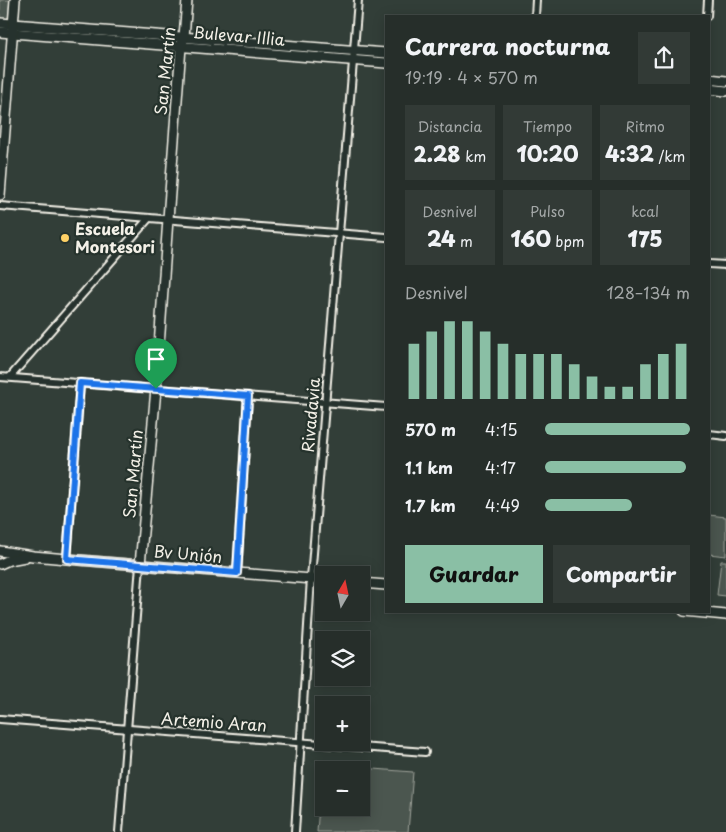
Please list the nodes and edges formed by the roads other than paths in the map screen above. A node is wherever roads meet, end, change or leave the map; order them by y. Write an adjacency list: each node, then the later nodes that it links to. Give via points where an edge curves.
1 (16, 0): 9 (main road)
2 (187, 0): 11 (main road, San Martín)
3 (358, 0): 13 (street, Rivadavia)
4 (536, 0): 6 (street)
5 (708, 0): 7 (street)
6 (535, 15)
7 (707, 15)
8 (0, 23): 9 (main road, Bulevar Illia)
9 (13, 28): 10 (main road, Bulevar Illia); 11 (main road, Bulevar Illia); 19 (main road)
10 (0, 32)
11 (183, 42): 13 (main road, Bulevar Illia); 22 (main road, San Martín)
12 (385, 54): 13 (main road, Bulevar Illia)
13 (354, 56): 14 (main road, Bulevar Illia); 23 (street, Rivadavia)
14 (385, 63)
15 (710, 79): 16 (main road)
16 (726, 80)
17 (710, 89): 18 (main road)
18 (726, 91)
19 (0, 195)
20 (0, 206): 21 (street)
21 (149, 218): 22 (street); 28 (street)
22 (168, 219): 23 (street); 30 (main road, San Martín)
23 (339, 233): 24 (street); 32 (street, Rivadavia)
24 (385, 237)
25 (710, 264): 26 (street)
26 (726, 265)
27 (0, 376): 28 (street)
28 (10, 377): 29 (street)
29 (80, 383): 30 (street); 38 (street)
30 (156, 389): 31 (street); 40 (main road, San Martín)
31 (248, 396): 32 (street); 41 (street)
32 (325, 402): 33 (street); 42 (street, Rivadavia)
33 (385, 407)
34 (710, 434): 35 (street)
35 (726, 436)
36 (0, 551): 37 (main road)
37 (33, 556): 38 (main road, Bv Unión); 39 (main road)
38 (67, 559): 40 (main road, Bv Unión)
39 (0, 564)
40 (140, 565): 41 (main road, Bv Unión); 49 (street, San Martín)
41 (237, 573): 42 (main road, Bv Unión)
42 (311, 578): 43 (main road, Bv Unión); 50 (street, Rivadavia)
43 (315, 579)
44 (370, 584): 45 (main road)
45 (385, 585)
46 (705, 613): 47 (main road)
47 (726, 615)
48 (0, 718): 49 (street, Artemio Aran)
49 (128, 729): 50 (street, Artemio Aran); 52 (street, San Martín)
50 (300, 742): 51 (street, Artemio Aran); 53 (street, Rivadavia)
51 (425, 752)
52 (120, 832)
53 (295, 832)

